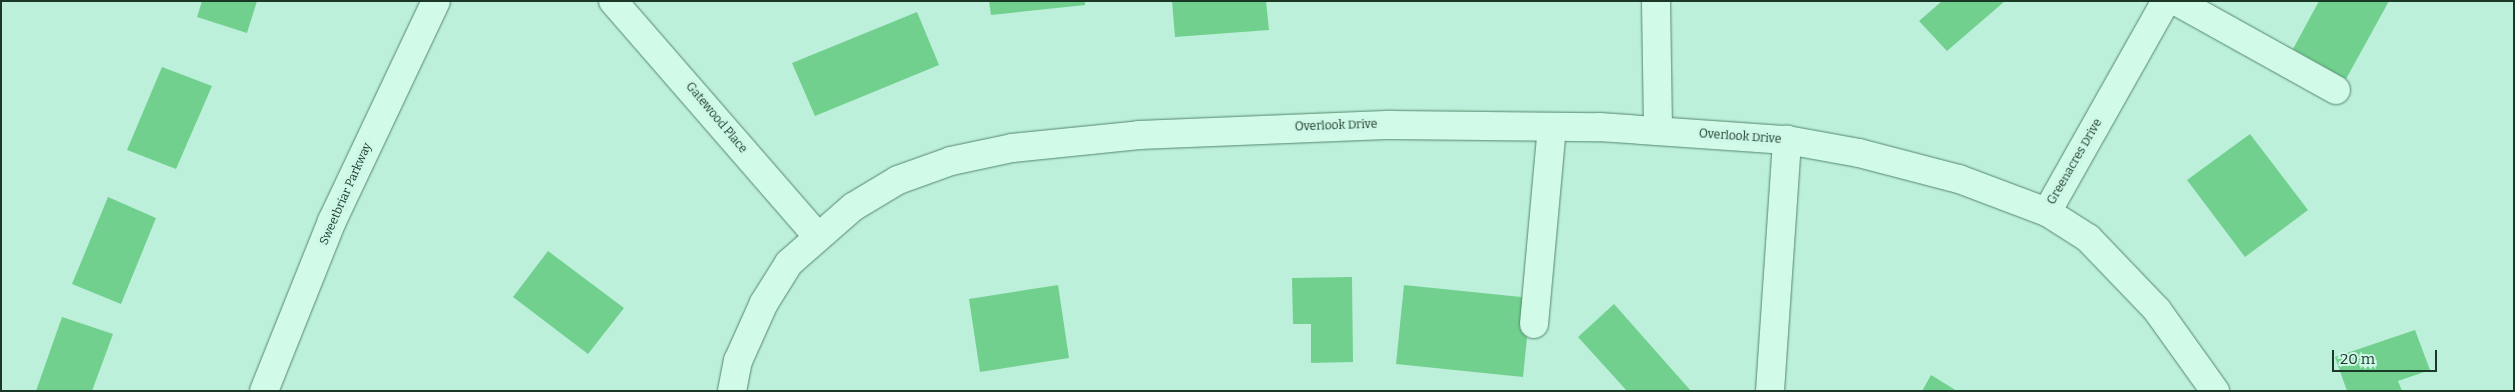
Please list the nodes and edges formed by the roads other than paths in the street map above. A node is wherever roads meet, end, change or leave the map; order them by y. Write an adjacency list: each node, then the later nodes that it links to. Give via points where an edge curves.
1 (436, 1): 13 (street, Sweetbriar Parkway, via 332,221)
2 (613, 1): 11 (street, Gatewood Place)
3 (1656, 1): 8 (street)
4 (2166, 1): 10 (street, Greenacres Drive)
5 (2176, 1): 6 (street)
6 (2336, 90)
7 (1552, 128): 8 (street, Overlook Drive); 11 (street, Overlook Drive, via 1392,125 1272,128 1139,135 1012,148 951,161 898,180 853,207); 12 (street)
8 (1658, 131): 9 (street, Overlook Drive)
9 (1787, 140): 10 (street, Overlook Drive, via 1859,153 1950,177); 15 (street)
10 (2047, 212): 16 (street, Greenacres Drive, via 2088,238 2119,267 2157,310)
11 (816, 236): 14 (street, Overlook Drive, via 789,263 764,304 738,360)
12 (1534, 324)
13 (264, 391)
14 (732, 391)
15 (1770, 391)
16 (2215, 391)

